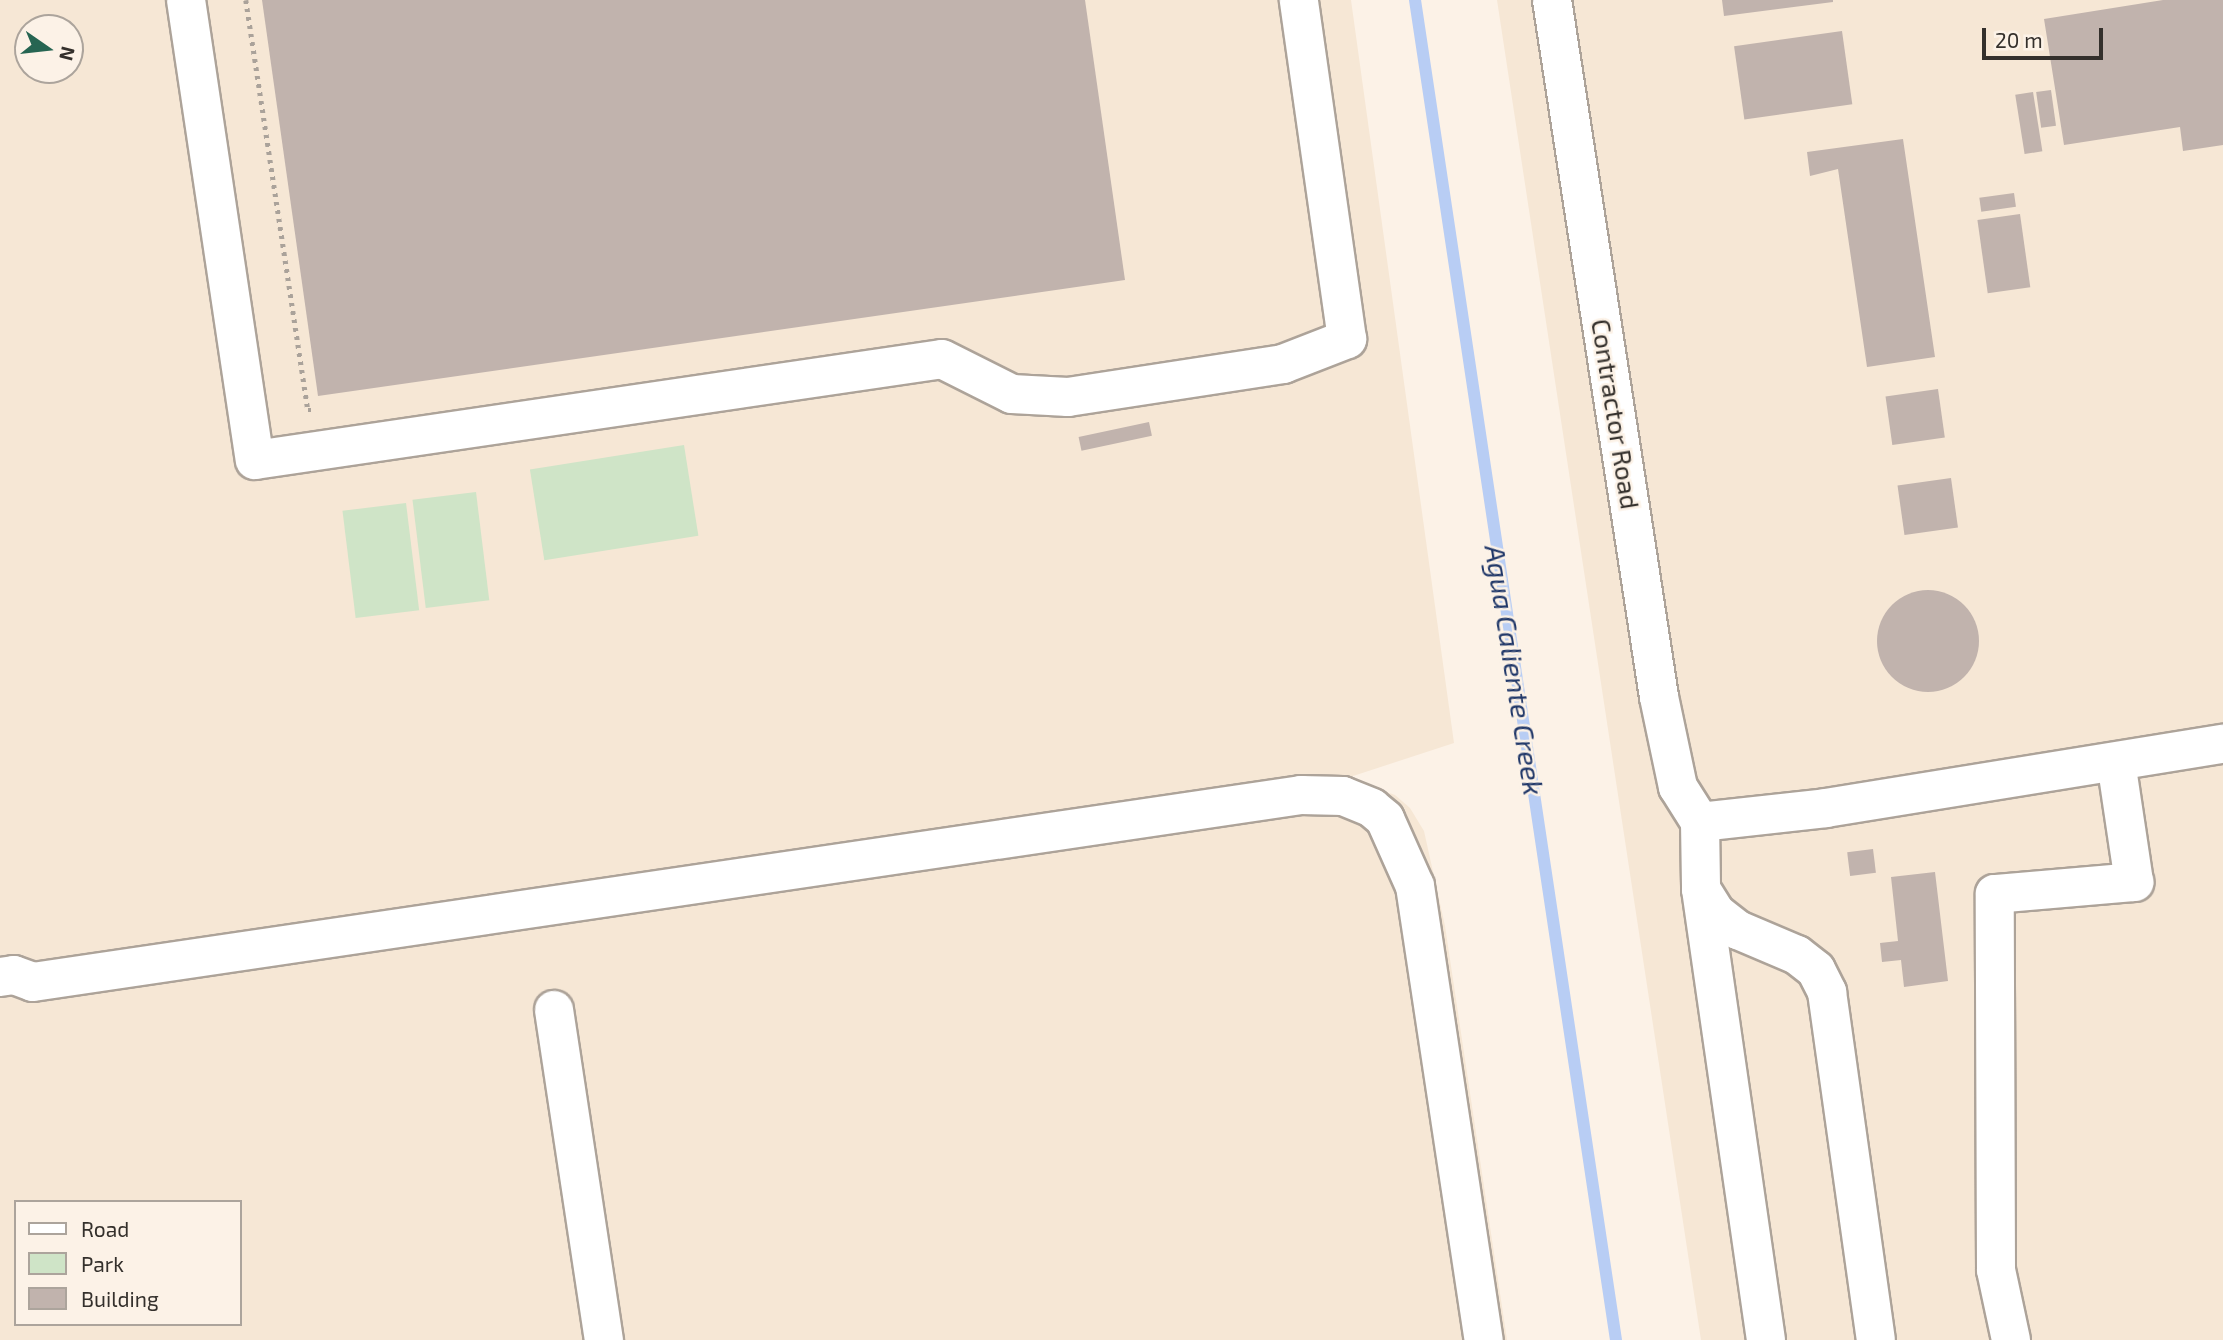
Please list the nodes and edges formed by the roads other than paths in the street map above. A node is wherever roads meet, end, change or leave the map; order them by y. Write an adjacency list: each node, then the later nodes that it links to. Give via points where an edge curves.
1 (186, 0): 2 (lane, via 255,460 942,359 1012,394 1068,397 1283,364 1347,339)
2 (1299, 0)
3 (1552, 0): 6 (lane, Contractor Road, via 1659,697 1678,787)
4 (2223, 744): 5 (lane)
5 (2116, 761): 6 (lane, via 1826,808); 14 (lane, via 2134,882 1995,894 1996,1269)
6 (1700, 822): 7 (lane)
7 (1701, 889): 12 (lane); 13 (lane, via 1716,913 1738,930 1797,955 1816,970 1827,992)
8 (0, 977): 11 (lane, via 15,975 33,982 1315,793 1343,796 1385,819 1415,886)
9 (554, 1010): 10 (lane)
10 (604, 1340)
11 (1484, 1340)
12 (1766, 1340)
13 (1876, 1340)
14 (2011, 1340)

